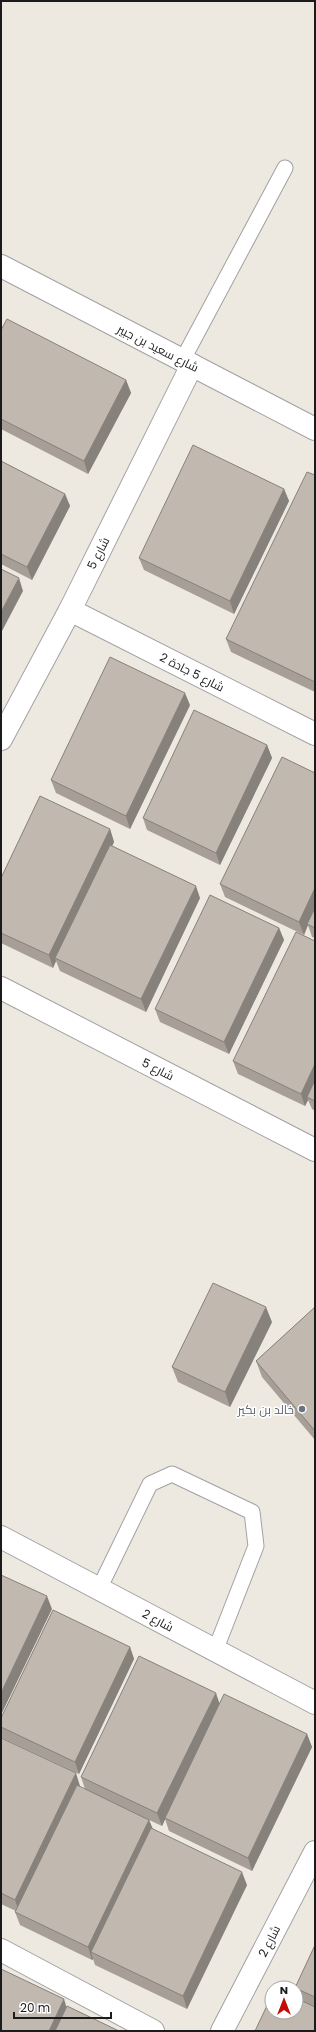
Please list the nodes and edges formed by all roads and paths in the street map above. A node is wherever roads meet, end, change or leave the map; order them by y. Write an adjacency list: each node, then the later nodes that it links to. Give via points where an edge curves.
1 (285, 168): 3 (lane)
2 (1, 266): 3 (street, شارع سعيد بن جبير)
3 (187, 363): 4 (street, شارع سعيد بن جبير); 5 (street, شارع 5)
4 (315, 429)
5 (70, 610): 6 (street, شارع 5 جادة 2); 7 (street, شارع 5)
6 (315, 734)
7 (1, 739)
8 (1, 988): 9 (street, شارع 5)
9 (315, 1150)
10 (1, 1537): 11 (street, شارع 2)
11 (99, 1589): 12 (street, شارع 2); 12 (lane, via 150,1484 172,1474 252,1512 256,1546)
12 (215, 1650): 13 (street, شارع 2)
13 (315, 1703)
14 (315, 1852): 17 (street, شارع 2)
15 (1, 1950): 16 (street)
16 (153, 2031)
17 (222, 2031)

